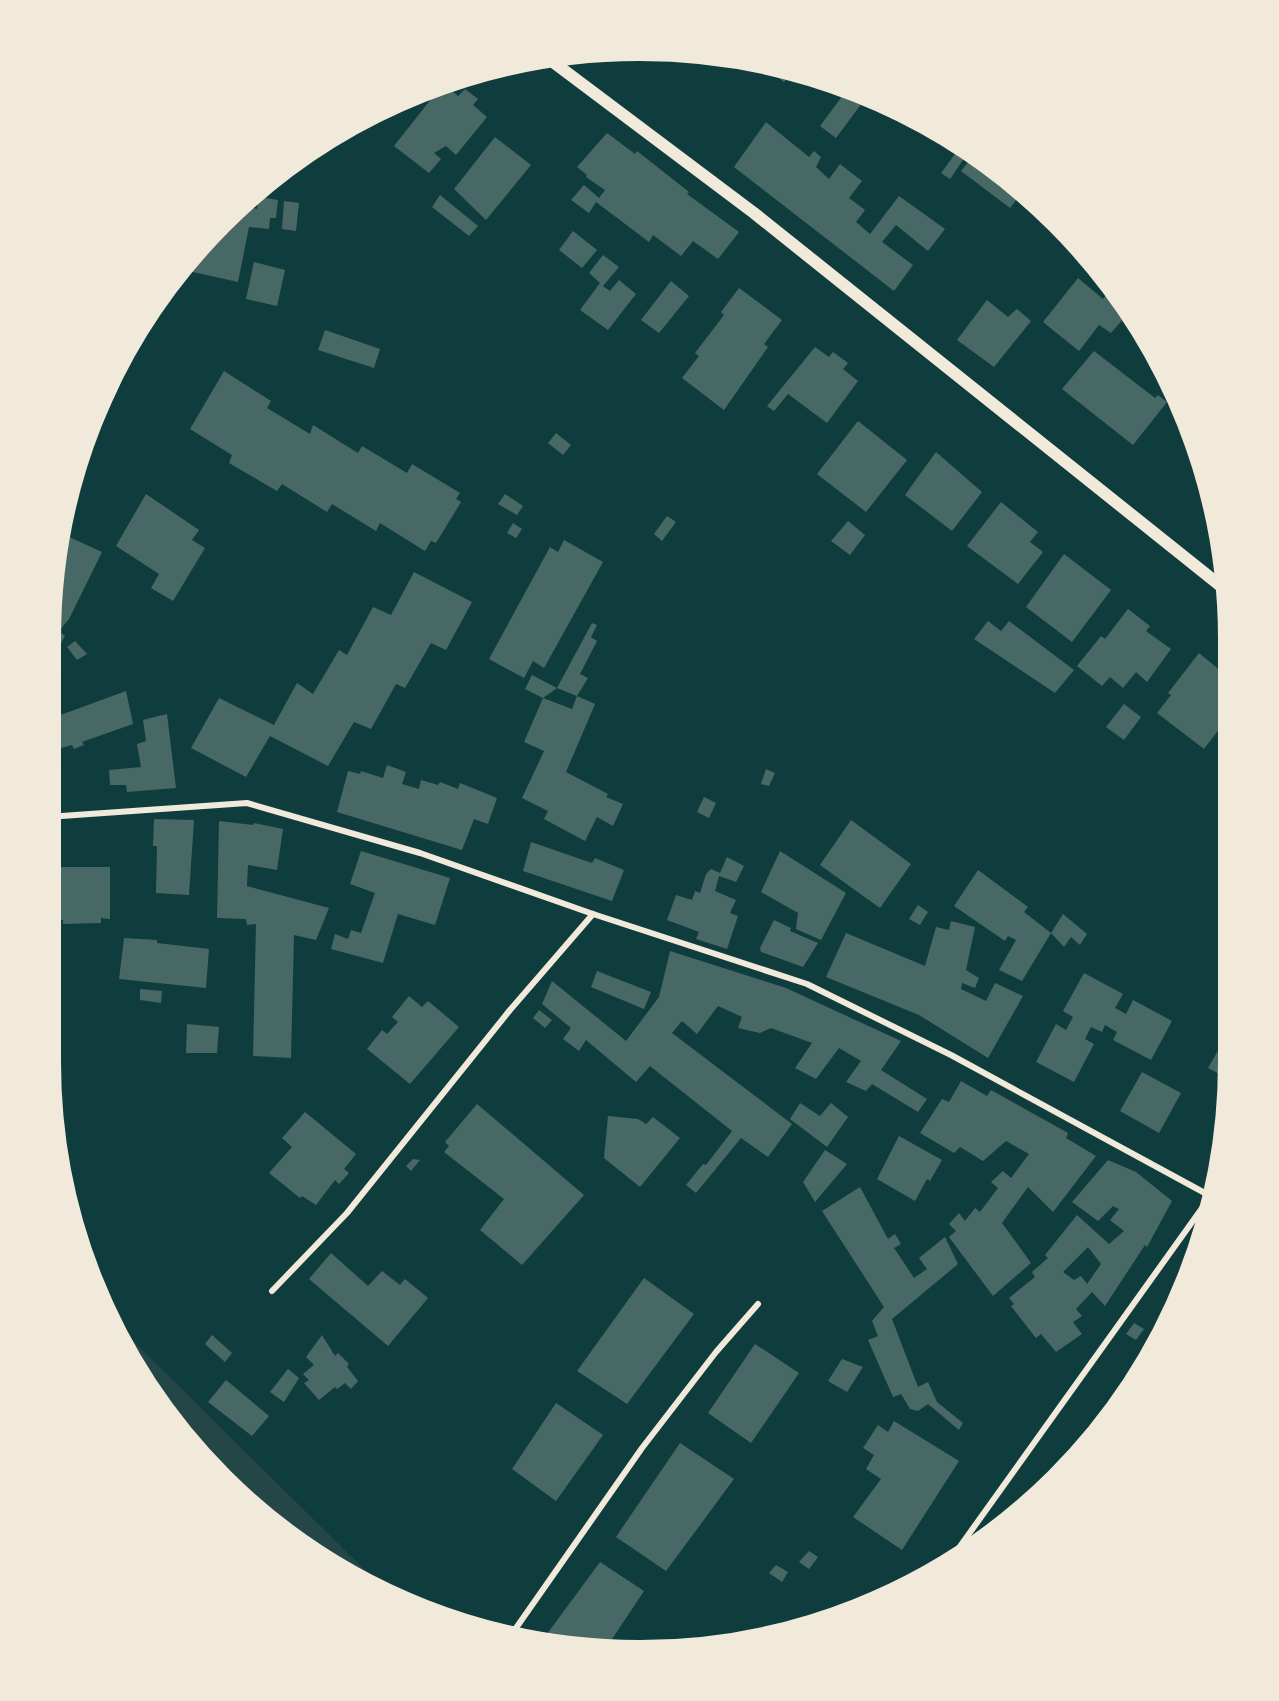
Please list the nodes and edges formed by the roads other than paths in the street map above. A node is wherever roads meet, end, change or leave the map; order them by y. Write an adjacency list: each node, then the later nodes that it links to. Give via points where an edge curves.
1 (555, 63): 2 (main road, via 754,213)
2 (1219, 585)
3 (57, 816): 4 (street, via 248,803 420,853)
4 (592, 914): 5 (street, via 807,984 951,1055); 7 (street, via 347,1213)
5 (1206, 1194)
6 (1202, 1210): 9 (street)
7 (272, 1291)
8 (758, 1304): 10 (street, via 642,1448)
9 (958, 1549)
10 (514, 1630)

